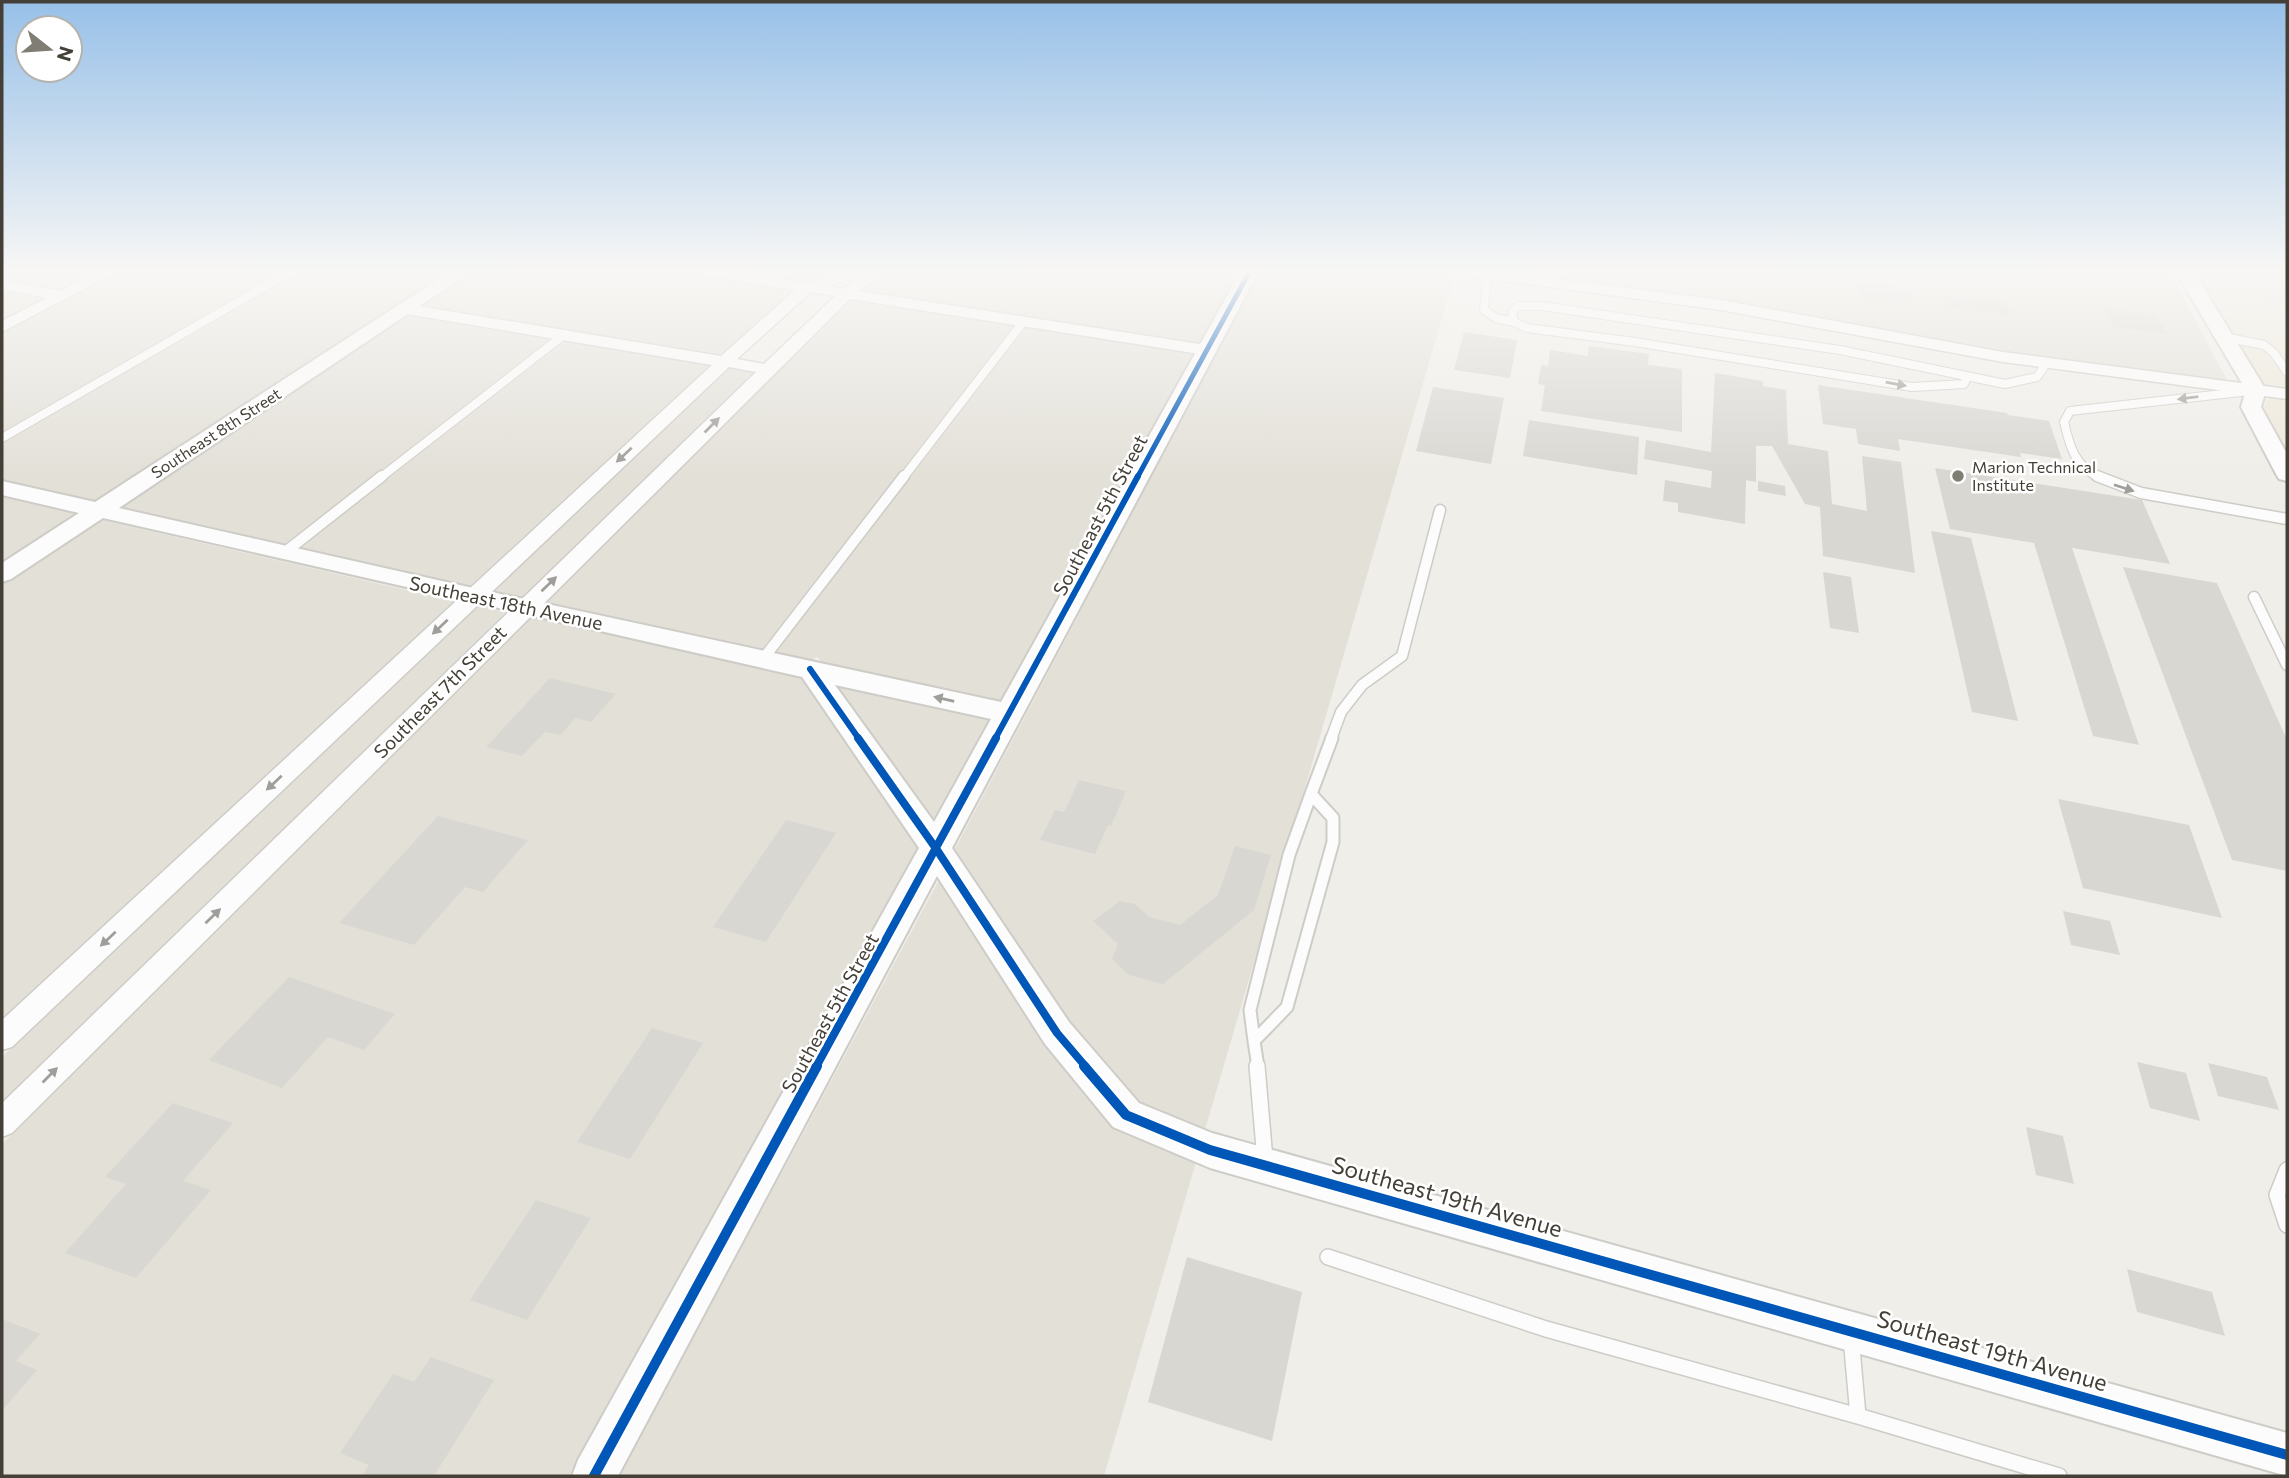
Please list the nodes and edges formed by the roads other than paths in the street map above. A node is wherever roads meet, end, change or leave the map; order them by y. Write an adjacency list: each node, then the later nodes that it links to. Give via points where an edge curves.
1 (175, 338): 23 (lane)
2 (361, 338): 26 (street, Southeast 8th Street)
3 (560, 338): 29 (lane)
4 (590, 338): 16 (street)
5 (750, 338): 16 (street)
6 (801, 338): 18 (street, Southeast 7th Street)
7 (1011, 338): 34 (lane)
8 (1131, 338): 15 (street)
9 (1213, 338): 15 (street, Southeast 5th Street)
10 (1604, 338): 20 (lane, one-way to 20, via 1912,387 1964,384)
11 (1759, 338): 20 (lane)
12 (1893, 338): 17 (street)
13 (2225, 338): 21 (street)
14 (2228, 338): 19 (lane, via 2265,346)
15 (1206, 350): 37 (street, Southeast 5th Street)
16 (726, 360): 18 (street); 31 (street, one-way to 31)
17 (2047, 362): 20 (lane, via 2038,377 2005,384); 21 (street)
18 (768, 369): 33 (street, Southeast 7th Street, one-way to 18)
19 (2287, 372)
20 (1967, 377)
21 (2256, 390): 22 (street); 24 (street, via 2251,407); 28 (lane, one-way to 28, via 2084,408 2070,411 2064,422 2074,458 2114,485)
22 (2287, 394)
23 (2, 438)
24 (2287, 474)
25 (2, 488): 26 (street, Southeast 18th Avenue)
26 (98, 510): 29 (street, Southeast 18th Avenue); 30 (street, Southeast 8th Street)
27 (1440, 510): 38 (lane, via 1402,656 1362,685 1341,712)
28 (2287, 519)
29 (284, 553): 31 (street, Southeast 18th Avenue)
30 (2, 574)
31 (473, 596): 33 (street, Southeast 18th Avenue); 40 (street, one-way to 40)
32 (2254, 597): 35 (lane)
33 (525, 607): 34 (street, Southeast 18th Avenue); 42 (street, Southeast 7th Street, one-way to 33)
34 (763, 659): 36 (street, Southeast 18th Avenue)
35 (2287, 665)
36 (810, 669): 37 (street, Southeast 18th Avenue, one-way to 36); 39 (street, Southeast 19th Avenue)
37 (1011, 714): 39 (street, Southeast 5th Street)
38 (1311, 794): 41 (lane, via 1289,855 1250,1010); 41 (lane, via 1333,818 1333,842 1287,1007)
39 (937, 850): 43 (street, Southeast 19th Avenue, via 1057,1032 1126,1115 1210,1150); 50 (street, Southeast 5th Street)
40 (2, 1038)
41 (1254, 1041): 43 (lane)
42 (2, 1123)
43 (1265, 1165): 47 (street, Southeast 19th Avenue)
44 (2287, 1170): 45 (lane, via 2277,1195)
45 (2287, 1225)
46 (1328, 1257): 48 (lane, via 1546,1329)
47 (1850, 1331): 48 (lane); 49 (street, Southeast 19th Avenue)
48 (1858, 1416): 51 (lane)
49 (2287, 1455)
50 (594, 1476)
51 (2059, 1476)

